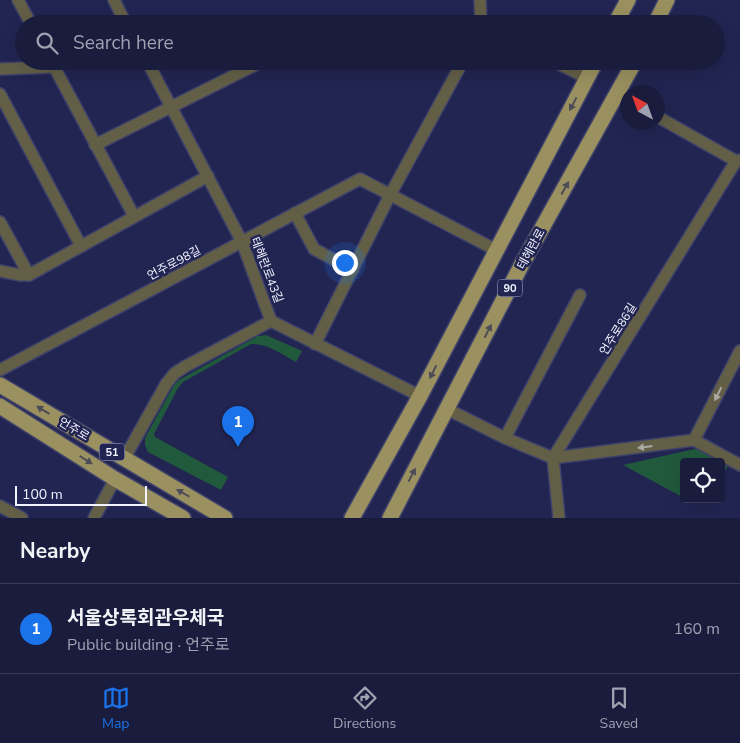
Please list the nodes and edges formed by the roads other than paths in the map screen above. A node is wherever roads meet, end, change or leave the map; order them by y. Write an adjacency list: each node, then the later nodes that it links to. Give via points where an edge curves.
1 (18, 0): 6 (street)
2 (114, 0): 7 (street)
3 (480, 0): 8 (street)
4 (628, 0): 9 (main road)
5 (667, 0): 10 (main road)
6 (26, 15)
7 (122, 15)
8 (481, 15)
9 (620, 15)
10 (660, 15)
11 (15, 68): 12 (street)
12 (0, 69)
13 (56, 70): 26 (street)
14 (151, 70): 24 (street, 테헤란로43길)
15 (245, 70): 24 (street)
16 (458, 70): 29 (street)
17 (571, 70): 20 (street)
18 (591, 70): 20 (main road, 90)
19 (632, 70): 21 (main road, 테헤란로 / 90)
20 (587, 78): 35 (main road, 90, one-way to 35)
21 (627, 85)
22 (0, 94): 34 (street)
23 (620, 101): 47 (main road, 테헤란로 / 90, one-way to 23, via 522,264)
24 (171, 108): 26 (street); 28 (street, 테헤란로43길)
25 (665, 121): 27 (street)
26 (95, 145): 31 (street)
27 (738, 160): 50 (street, 언주로86길)
28 (208, 176): 31 (street); 33 (street, 테헤란로43길)
29 (390, 195): 30 (street, 언주로98길, via 360,179); 35 (street); 36 (street)
30 (295, 213): 33 (street, 언주로98길); 36 (street, via 314,249)
31 (134, 216): 34 (street)
32 (0, 222): 38 (street)
33 (242, 242): 40 (street, 테헤란로43길); 43 (street, 언주로98길)
34 (81, 246): 38 (street)
35 (496, 250): 45 (main road, 90, one-way to 45)
36 (353, 270): 41 (street)
37 (0, 271): 38 (street)
38 (29, 275)
39 (580, 295): 48 (street)
40 (271, 321): 41 (street, 테헤란로43길); 51 (street, via 175,373)
41 (315, 344): 45 (street, 테헤란로43길)
42 (740, 351): 49 (street, one-way to 49)
43 (0, 370)
44 (0, 385): 51 (main road, 언주로 / 51, one-way to 44)
45 (420, 396): 59 (main road, 90)
46 (0, 406): 53 (main road, 언주로 / 51, one-way to 53)
47 (447, 409): 48 (street); 60 (main road, 테헤란로 / 90, one-way to 47)
48 (505, 438): 50 (street)
49 (694, 440): 50 (street, one-way to 50); 52 (street)
50 (553, 458): 61 (street)
51 (124, 459): 58 (main road, 언주로 / 51, one-way to 51)
52 (740, 465)
53 (116, 479): 56 (street); 57 (main road, 언주로 / 51)
54 (0, 506): 55 (street)
55 (22, 518)
56 (94, 518)
57 (183, 518)
58 (225, 518)
59 (352, 518)
60 (390, 518)
61 (559, 518)

